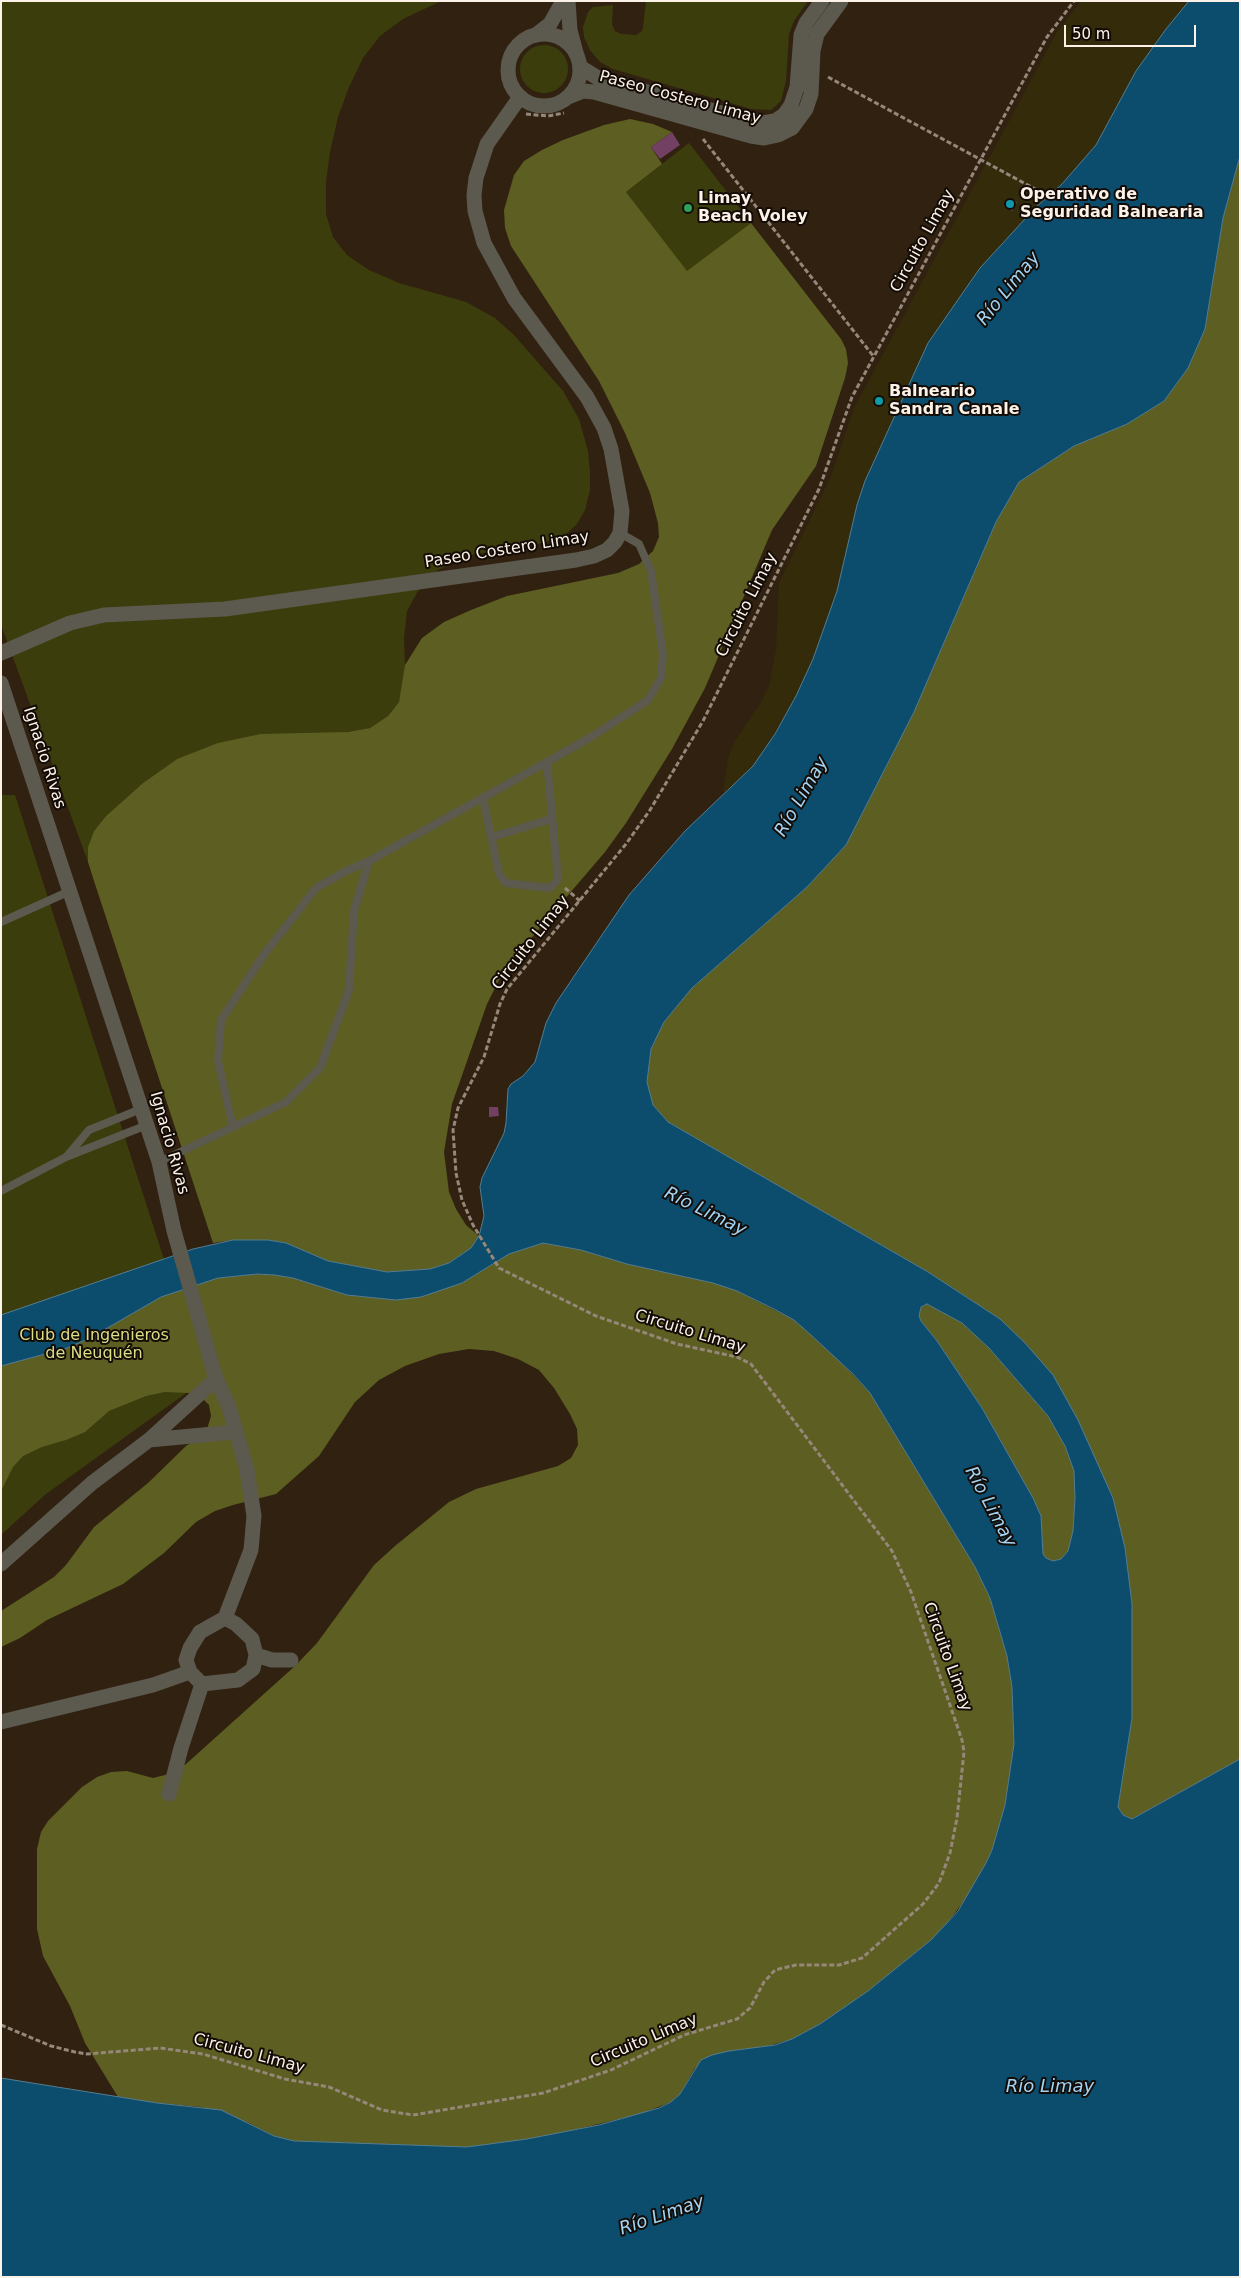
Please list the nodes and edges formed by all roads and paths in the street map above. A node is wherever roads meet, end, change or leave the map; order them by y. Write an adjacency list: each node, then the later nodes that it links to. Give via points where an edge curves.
1 (563, 1): 6 (street, via 550,24)
2 (568, 1): 7 (street, via 570,30)
3 (822, 1): 7 (street, Paseo Costero Limay, via 801,35 797,87 791,105 775,121 762,123 740,118 606,80 592,75)
4 (841, 1): 10 (street, Paseo Costero Limay, via 817,34 811,94 806,109 792,128 778,135 751,136 594,92 583,91)
5 (1074, 1): 12 (path, Circuito Limay, via 1047,37)
6 (536, 35): 7 (street, Paseo Costero Limay, via 548,34 559,38 569,44); 9 (street, via 525,40 510,58 510,82)
7 (578, 60): 10 (street, Paseo Costero Limay, via 579,80)
8 (821, 74): 12 (path)
9 (520, 96): 10 (street, Paseo Costero Limay, via 535,105 547,106); 15 (street, via 496,129 481,162 474,195 478,226 492,260 514,298 586,396 604,428 622,511)
10 (568, 97)
11 (697, 132): 14 (path)
12 (981, 160): 13 (path); 14 (path, Circuito Limay)
13 (1048, 196)
14 (874, 357): 25 (path, Circuito Limay, via 848,405 819,488 703,721 638,827)
15 (620, 533): 16 (street, Paseo Costero Limay, via 607,550 576,560 225,609 104,615 70,623); 18 (lane, via 639,544 651,571 663,655 661,678 648,700)
16 (1, 653)
17 (1, 683): 24 (street, Ignacio Rivas)
18 (547, 762): 19 (lane); 20 (lane)
19 (483, 798): 21 (lane); 22 (lane)
20 (551, 819): 21 (lane); 23 (lane)
21 (492, 837): 23 (lane, via 499,874 506,883 549,888)
22 (369, 861): 29 (lane, via 354,910 349,990 320,1068 286,1102); 29 (lane, via 316,888 266,953 222,1020 218,1061)
23 (557, 881): 25 (path)
24 (70, 891): 26 (lane); 27 (street, Ignacio Rivas)
25 (580, 901): 44 (path, Circuito Limay, via 507,989 484,1057 454,1118 458,1186 467,1213 495,1263 505,1272 596,1316 677,1344 736,1357 750,1364 880,1533 911,1592 962,1740 964,1752 957,1818 939,1884 923,1904 862,1958 839,1965 796,1965 775,1970 764,1982 750,2008 737,2019 684,2035 611,2070 550,2091 422,2114 394,2113 329,2087 285,2079 203,2054 160,2048 87,2054 51,2046)
26 (1, 922)
27 (141, 1109): 28 (street, Ignacio Rivas); 30 (lane, via 89,1130)
28 (147, 1125): 30 (lane); 31 (street, Ignacio Rivas)
29 (233, 1127): 31 (lane)
30 (66, 1157): 32 (lane)
31 (159, 1162): 33 (street, Ignacio Rivas, via 174,1230)
32 (1, 1190)
33 (216, 1379): 34 (street, Ignacio Rivas, via 229,1407); 35 (street)
34 (235, 1432): 35 (street); 37 (street, Ignacio Rivas, via 247,1470 254,1516 251,1550)
35 (148, 1440): 36 (street, via 92,1483)
36 (1, 1564)
37 (225, 1618): 38 (street, via 252,1639); 40 (street, via 200,1632 186,1660)
38 (256, 1655): 39 (street, via 272,1660); 41 (street, via 253,1669 238,1680)
39 (291, 1660)
40 (190, 1672): 41 (street); 42 (street, via 153,1685)
41 (202, 1684): 43 (street)
42 (1, 1722)
43 (169, 1794)
44 (1, 2025)

